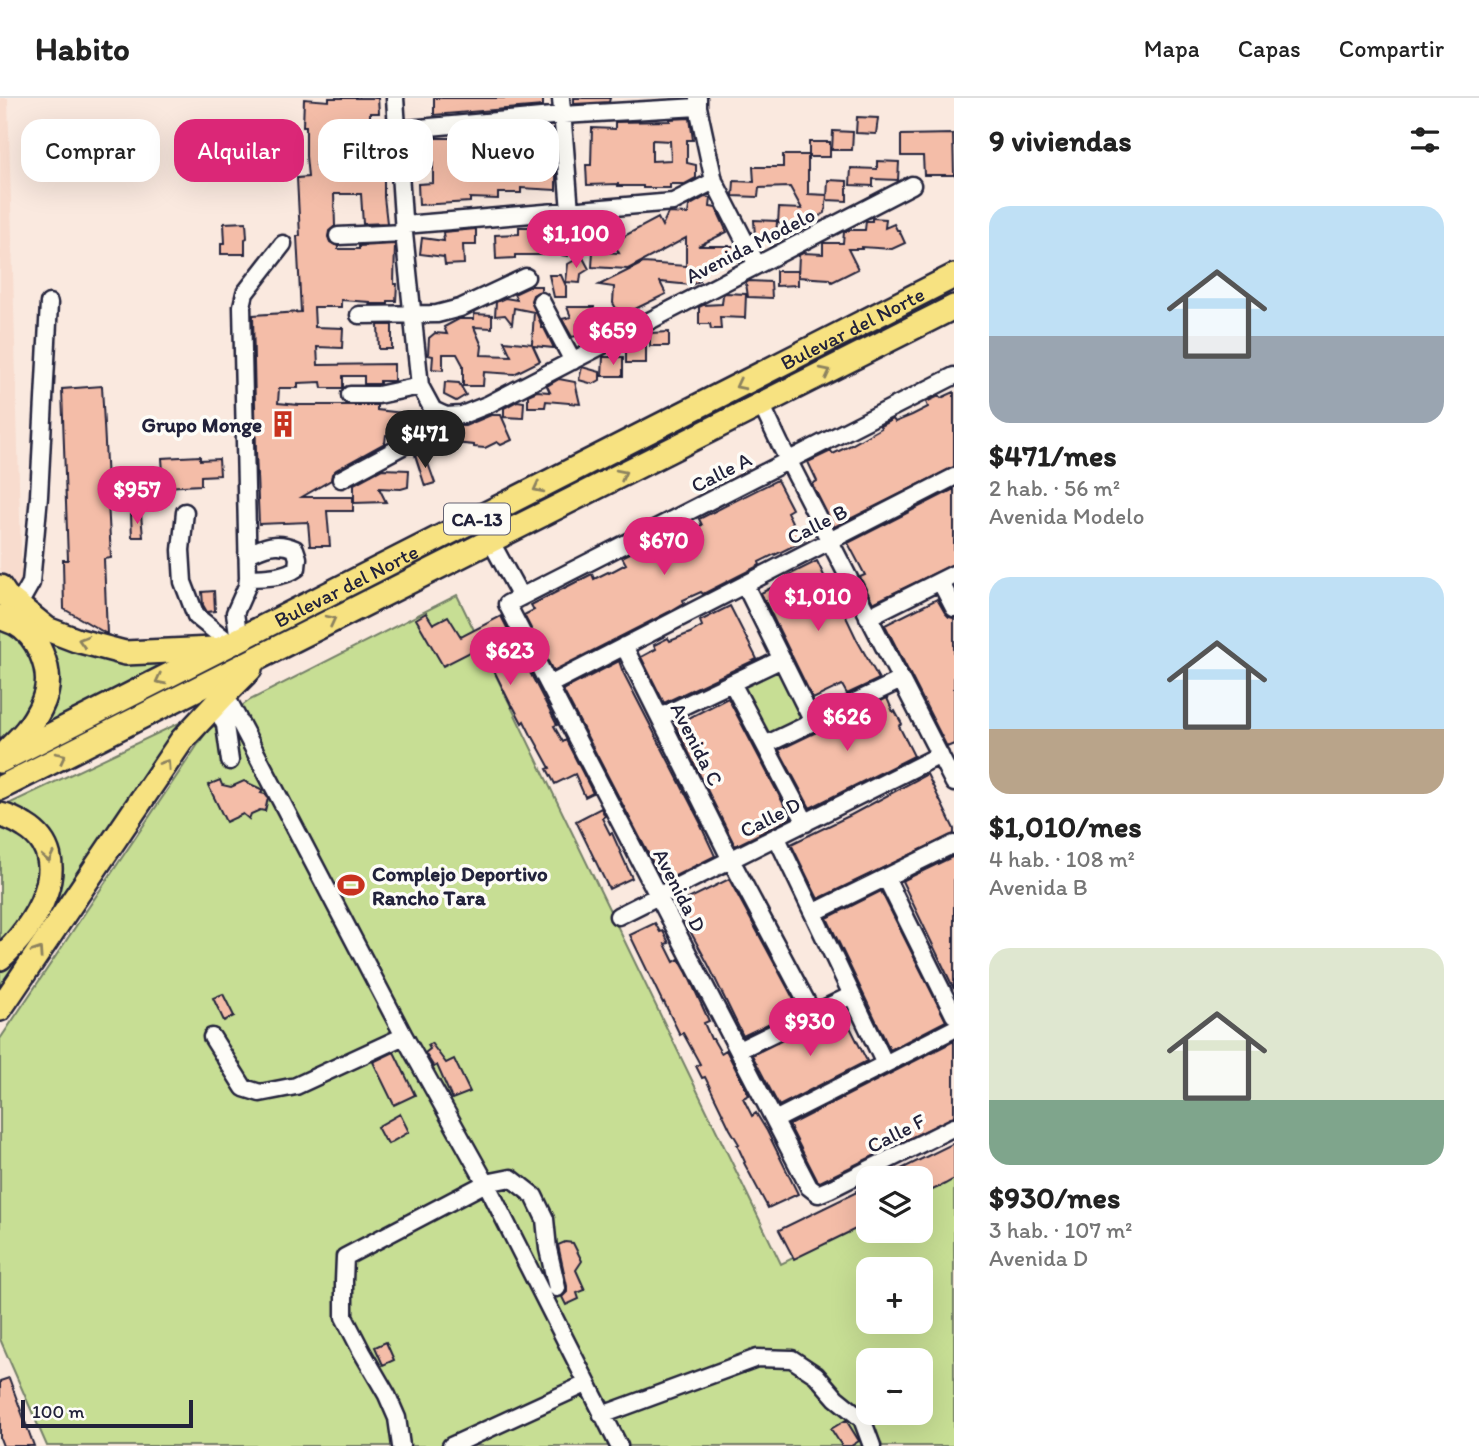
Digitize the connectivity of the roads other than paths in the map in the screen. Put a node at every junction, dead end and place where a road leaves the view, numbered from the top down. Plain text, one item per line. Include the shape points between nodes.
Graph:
1 (395, 98) edge
2 (561, 98) edge
3 (698, 103) edge
4 (563, 115) junction
5 (396, 119) edge
6 (433, 127) edge
7 (714, 181) junction
8 (400, 182) edge
9 (912, 185) dead end
10 (570, 211) junction
11 (404, 229) junction
12 (338, 236) dead end
13 (283, 244) dead end
14 (757, 265) junction
15 (954, 276) edge
16 (526, 277) dead end
17 (541, 301) dead end
18 (49, 303) dead end
19 (954, 307) edge
20 (413, 314) junction
21 (359, 315) dead end
22 (573, 361) junction
23 (954, 376) edge
24 (422, 391) junction
25 (350, 395) dead end
26 (761, 404) junction
27 (446, 416) junction
28 (788, 461) junction
29 (954, 477) edge
30 (341, 479) dead end
31 (185, 512) dead end
32 (490, 540) junction
33 (830, 541) junction
34 (247, 555) junction
35 (947, 577) edge
36 (248, 578) junction
37 (745, 585) junction
38 (0, 587) edge
39 (514, 601) junction
40 (954, 608) edge
41 (9, 612) edge
42 (869, 617) junction
43 (231, 644) junction
44 (624, 646) junction
45 (271, 650) junction
46 (782, 659) junction
47 (901, 680) junction
48 (732, 683) junction
49 (550, 685) junction
50 (220, 699) junction
51 (660, 717) junction
52 (814, 722) junction
53 (765, 745) junction
54 (940, 755) junction
55 (0, 759) edge
56 (230, 761) dead end
57 (954, 783) edge
58 (0, 788) edge
59 (0, 815) edge
60 (806, 823) junction
61 (777, 838) junction
62 (954, 844) edge
63 (731, 860) junction
64 (886, 878) junction
65 (659, 896) junction
66 (813, 913) junction
67 (618, 916) dead end
68 (0, 958) edge
69 (852, 995) junction
70 (0, 1009) edge
71 (813, 1014) junction
72 (954, 1015) edge
73 (954, 1029) edge
74 (404, 1036) junction
75 (212, 1037) dead end
76 (739, 1050) junction
77 (886, 1064) junction
78 (775, 1120) junction
79 (954, 1127) edge
80 (486, 1183) junction
81 (818, 1194) joint
82 (557, 1288) dead end
83 (586, 1384) junction
84 (602, 1415) junction
85 (401, 1446) edge
86 (451, 1446) edge
87 (619, 1446) edge
88 (872, 1446) edge

1 - 5 street
2 - 4 street
3 - 4 street
3 - 7 street
4 - 6 street
4 - 10 street
7 - 10 street via 673,202
7 - 14 street
8 - 11 street
9 - 14 street, Avenida Modelo
10 - 11 street
11 - 12 street
11 - 20 street
13 - 34 street via 245,293 242,306
14 - 22 street, Avenida Modelo
15 -> 43 highway, Bulevar del Norte / CA-13
16 - 20 street via 460,308
17 - 22 street
18 - 41 street via 31,583
26 -> 19 highway, Bulevar del Norte / CA-13
20 - 21 street
20 - 24 street
22 - 27 street, Avenida Modelo via 487,405
23 - 28 street, Calle A
24 - 25 street
24 - 27 street via 433,410
26 - 28 street
32 -> 26 highway, Bulevar del Norte / CA-13
27 - 30 street via 442,425
28 - 33 street
28 - 39 street, Calle A
29 - 33 street, Calle B
31 - 43 street via 183,582 197,616
32 - 39 street, Avenida D
45 -> 32 highway, Bulevar del Norte / CA-13
33 - 37 street, Calle B
33 - 42 street
34 - 36 street
34 - 36 street via 276,544 295,549 298,558 297,568 290,573
35 - 40 street
35 - 42 street
36 - 43 street via 235,613
37 - 44 street, Calle B
37 - 46 street
38 - 41 highway
39 - 49 street, Avenida D
43 -> 41 highway via 125,653 76,640
41 - 55 highway via 41,653 46,692 29,728
42 - 47 street
43 -> 55 highway, Bulevar del Norte / CA-13
44 - 49 street, Calle B
44 - 51 street, Avenida C
45 - 50 highway
58 -> 45 highway, Bulevar del Norte / CA-13
46 - 48 street
46 - 52 street
47 - 52 street
47 - 54 street
48 - 51 street
48 - 53 street
49 - 65 street, Avenida D
50 - 56 street
70 -> 50 highway via 182,740
50 - 74 street
51 - 63 street, Avenida C
52 - 53 street
53 - 60 street
54 - 57 street
54 - 60 street, Calle D
59 -> 68 highway via 35,831 46,845 51,865 37,913
60 - 61 street, Calle D
61 - 63 street, Calle D
61 - 66 street
62 - 64 street
63 - 65 street, Calle D
63 - 71 street, Avenida C
64 - 66 street
64 - 72 street
65 - 67 street, Calle D
65 - 76 street, Avenida D
66 - 69 street
69 - 71 street
69 - 77 street
71 - 76 street
73 - 77 street
74 - 75 street via 296,1086 260,1093 244,1088
74 - 80 street
76 - 78 street, Avenida D
77 - 78 street
78 - 81 street, Avenida D via 809,1187
79 - 81 street, Calle F
80 - 82 street via 511,1178 534,1196 545,1219
80 - 83 street
80 - 85 street via 345,1257 344,1317 387,1395 397,1418
83 - 84 street
83 - 86 street
84 - 87 street
84 - 88 street via 757,1358 792,1359 862,1419

